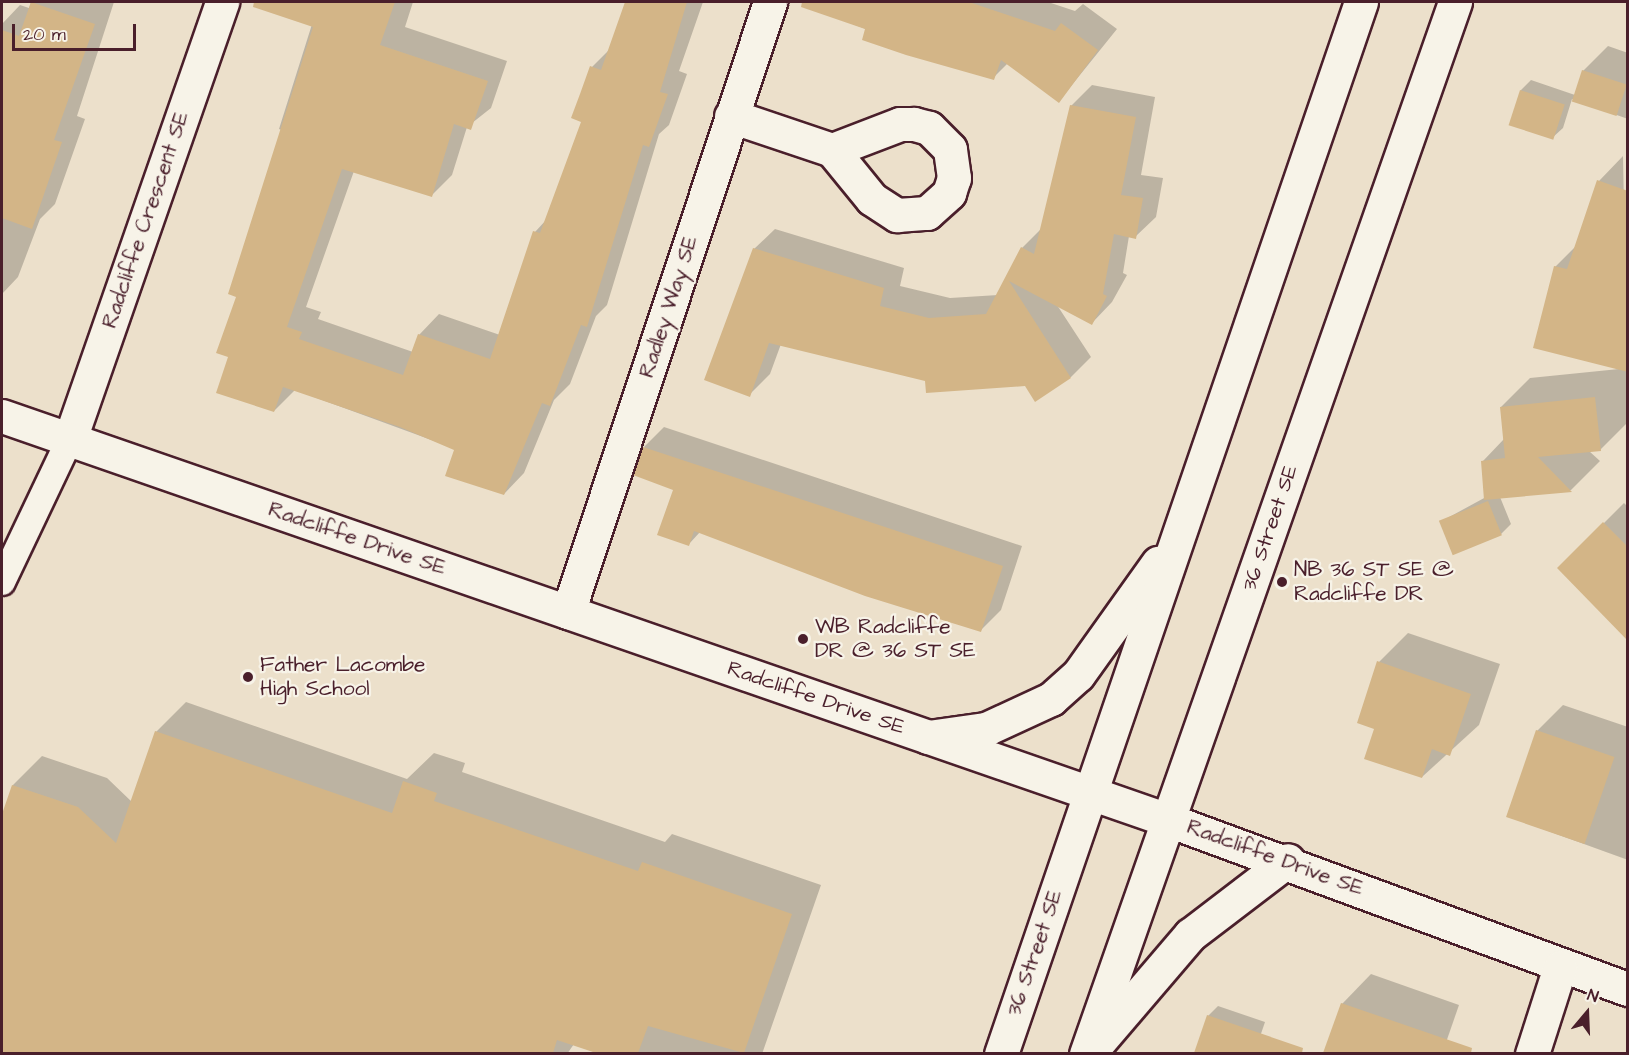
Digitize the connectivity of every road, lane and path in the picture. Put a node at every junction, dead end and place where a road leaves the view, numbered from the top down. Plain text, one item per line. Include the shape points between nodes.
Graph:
1 (222, 2) edge
2 (770, 2) edge
3 (1361, 2) edge
4 (1455, 2) edge
5 (731, 116) junction
6 (832, 150) dead end
7 (2, 416) edge
8 (70, 439) junction
9 (12, 535) edge
10 (1179, 535) junction
11 (2, 582) edge
12 (568, 612) junction
13 (928, 737) junction
14 (1090, 793) junction
15 (1167, 820) junction
16 (1288, 860) junction
17 (1560, 966) junction
18 (1628, 989) edge
19 (1000, 1053) edge
20 (1087, 1053) edge
21 (1532, 1053) edge

1 - 8 street, Radcliffe Crescent SE
2 - 5 street, Radley Way SE
3 - 10 street, 36 Street SE
4 - 15 street, 36 Street SE
5 - 6 street
5 - 12 street, Radley Way SE
7 - 8 street, Radcliffe Drive SE
8 - 9 lane
8 - 12 street, Radcliffe Drive SE
9 - 11 lane
10 - 13 street via 1077,675 1051,699 986,729
10 - 14 street, 36 Street SE
12 - 13 street, Radcliffe Drive SE
13 - 14 street, Radcliffe Drive SE
14 - 15 street, Radcliffe Drive SE
14 - 19 street, 36 Street SE
15 - 16 street, Radcliffe Drive SE
15 - 20 street, 36 Street SE
16 - 17 street, Radcliffe Drive SE
16 - 20 street via 1190,935
17 - 18 street, Radcliffe Drive SE
17 - 21 street

